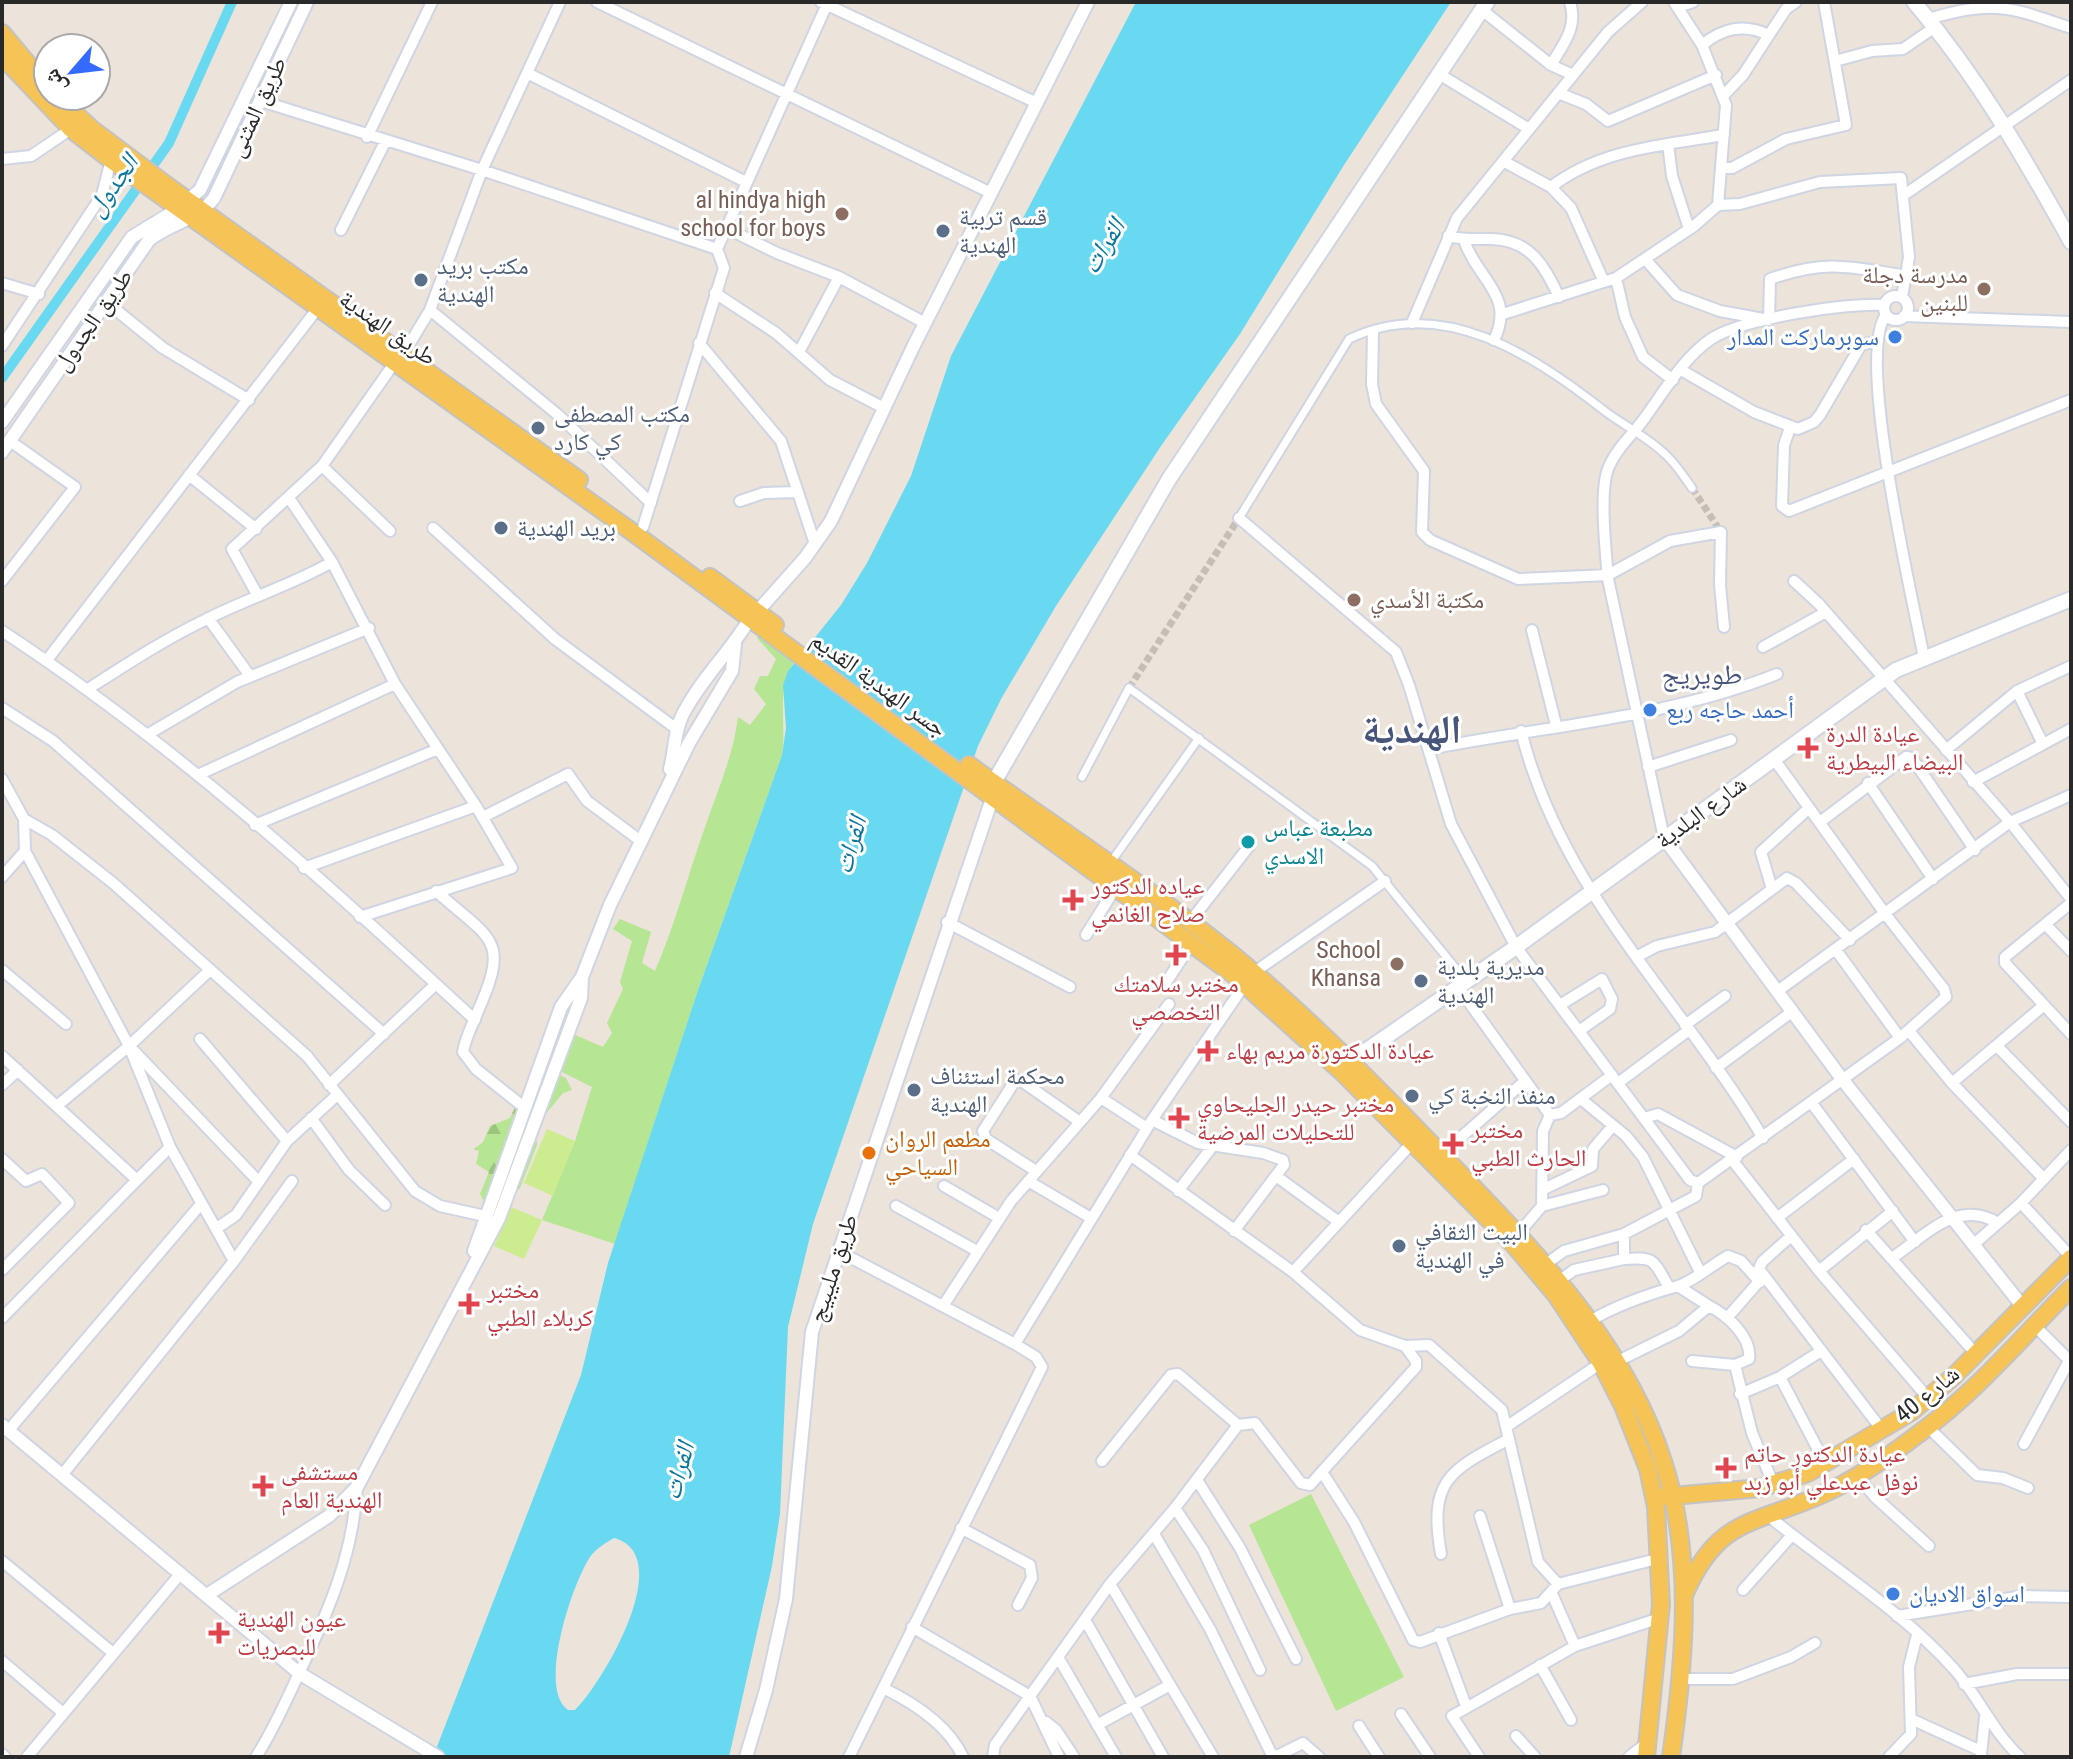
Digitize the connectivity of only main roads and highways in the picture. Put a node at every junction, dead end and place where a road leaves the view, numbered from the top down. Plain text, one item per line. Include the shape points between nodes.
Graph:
1 (1914, 2) edge
2 (1484, 6) edge
3 (2, 33) edge
4 (2, 56) edge
5 (32, 69) edge
6 (72, 112) edge
7 (122, 163) junction
8 (199, 215) junction
9 (2069, 233) edge
10 (400, 358) junction
11 (2071, 599) edge
12 (757, 619) junction
13 (994, 789) junction
14 (1249, 978) junction
15 (1351, 1061) junction
16 (2071, 1258) edge
17 (2071, 1288) edge
18 (1608, 1362) junction
19 (1651, 1452) junction
20 (1808, 1473) junction
21 (1672, 1495) junction
22 (1822, 1495) junction
23 (1654, 1499) junction
24 (1685, 1595) junction
25 (1647, 1749) edge
26 (1671, 1757) edge

1 - 9 main road via 1971,73
2 - 13 main road via 1169,479
3 - 5 main road
4 - 7 main road, طريق الهندية via 71,129
6 - 7 main road, طريق الهندية
7 - 8 main road, طريق الهندية
8 - 10 main road, طريق الهندية
8 - 10 main road, طريق الهندية via 318,308
10 - 12 main road, طريق الهندية
10 - 12 main road, طريق الهندية via 643,527
11 - 15 main road, شارع البلدية via 1884,679
12 - 13 main road, جسر الهندية القديم
13 - 14 main road via 1116,887
13 - 14 main road via 1109,863 1189,923
14 - 15 main road
14 - 18 main road via 1513,1244
15 - 18 main road via 1560,1280 1590,1321
16 - 20 main road, شارع 40 via 1928,1398
17 - 22 main road, شارع 40 via 1972,1391 1928,1427
18 - 19 main road
19 - 21 main road
19 - 23 main road
20 - 21 main road, شارع 40 via 1760,1488
20 - 22 main road
21 - 23 main road, شارع 40
21 - 24 main road
22 - 24 main road, شارع 40 via 1737,1527 1710,1547
23 - 25 main road via 1661,1558 1660,1618
24 - 26 main road via 1682,1679

